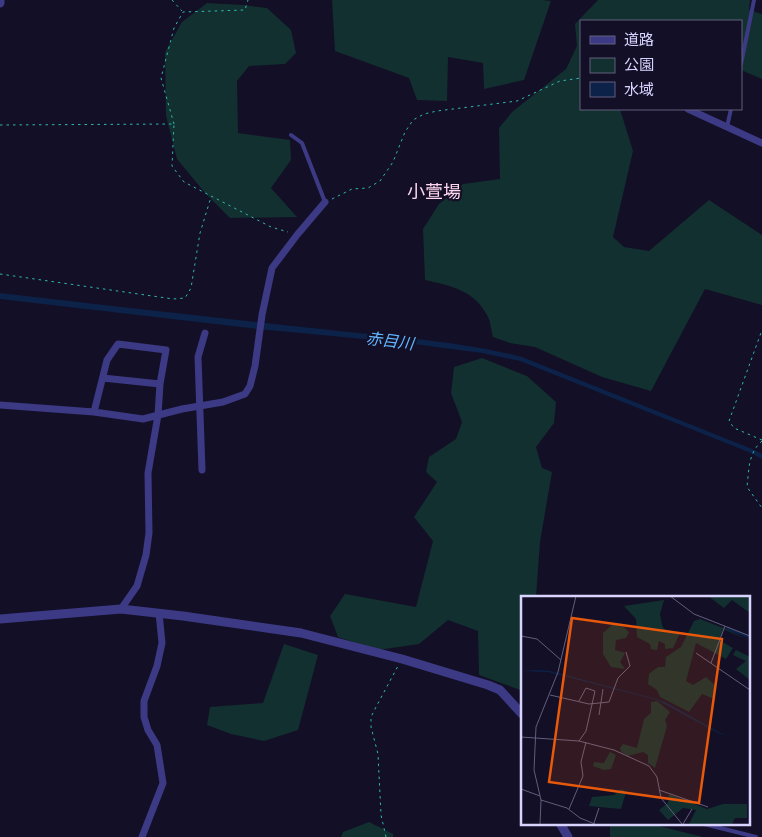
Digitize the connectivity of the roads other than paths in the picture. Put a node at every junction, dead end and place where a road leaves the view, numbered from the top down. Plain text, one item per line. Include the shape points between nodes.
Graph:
1 (754, 0) edge
2 (742, 59) edge
3 (690, 110) edge
4 (731, 110) edge
5 (728, 127) junction
6 (291, 135) dead end
7 (762, 143) edge
8 (325, 202) joint
9 (206, 333) dead end
10 (102, 378) junction
11 (160, 384) junction
12 (0, 406) edge
13 (201, 406) junction
14 (94, 412) junction
15 (158, 415) junction
16 (202, 470) dead end
17 (122, 609) junction
18 (158, 614) junction
19 (0, 619) edge
20 (521, 713) edge
21 (561, 824) edge
22 (704, 824) edge
23 (142, 837) edge
24 (568, 837) edge
25 (756, 837) edge

1 - 2 lane
3 - 5 street
4 - 5 lane
5 - 7 street
6 - 8 lane via 302,142
8 - 13 street via 272,268 250,386 245,394
9 - 13 street via 198,357
10 - 11 street
10 - 11 street via 107,360 118,344 166,350
10 - 14 street
11 - 15 street
12 - 14 street
13 - 15 street
13 - 16 street
14 - 15 street via 143,419
15 - 17 street via 148,473 146,555 137,586
17 - 18 street
17 - 19 street
18 - 20 street via 301,632 402,659 500,690
18 - 23 street via 162,643 144,701 144,717 158,745 163,783
21 - 24 street
22 - 25 lane

